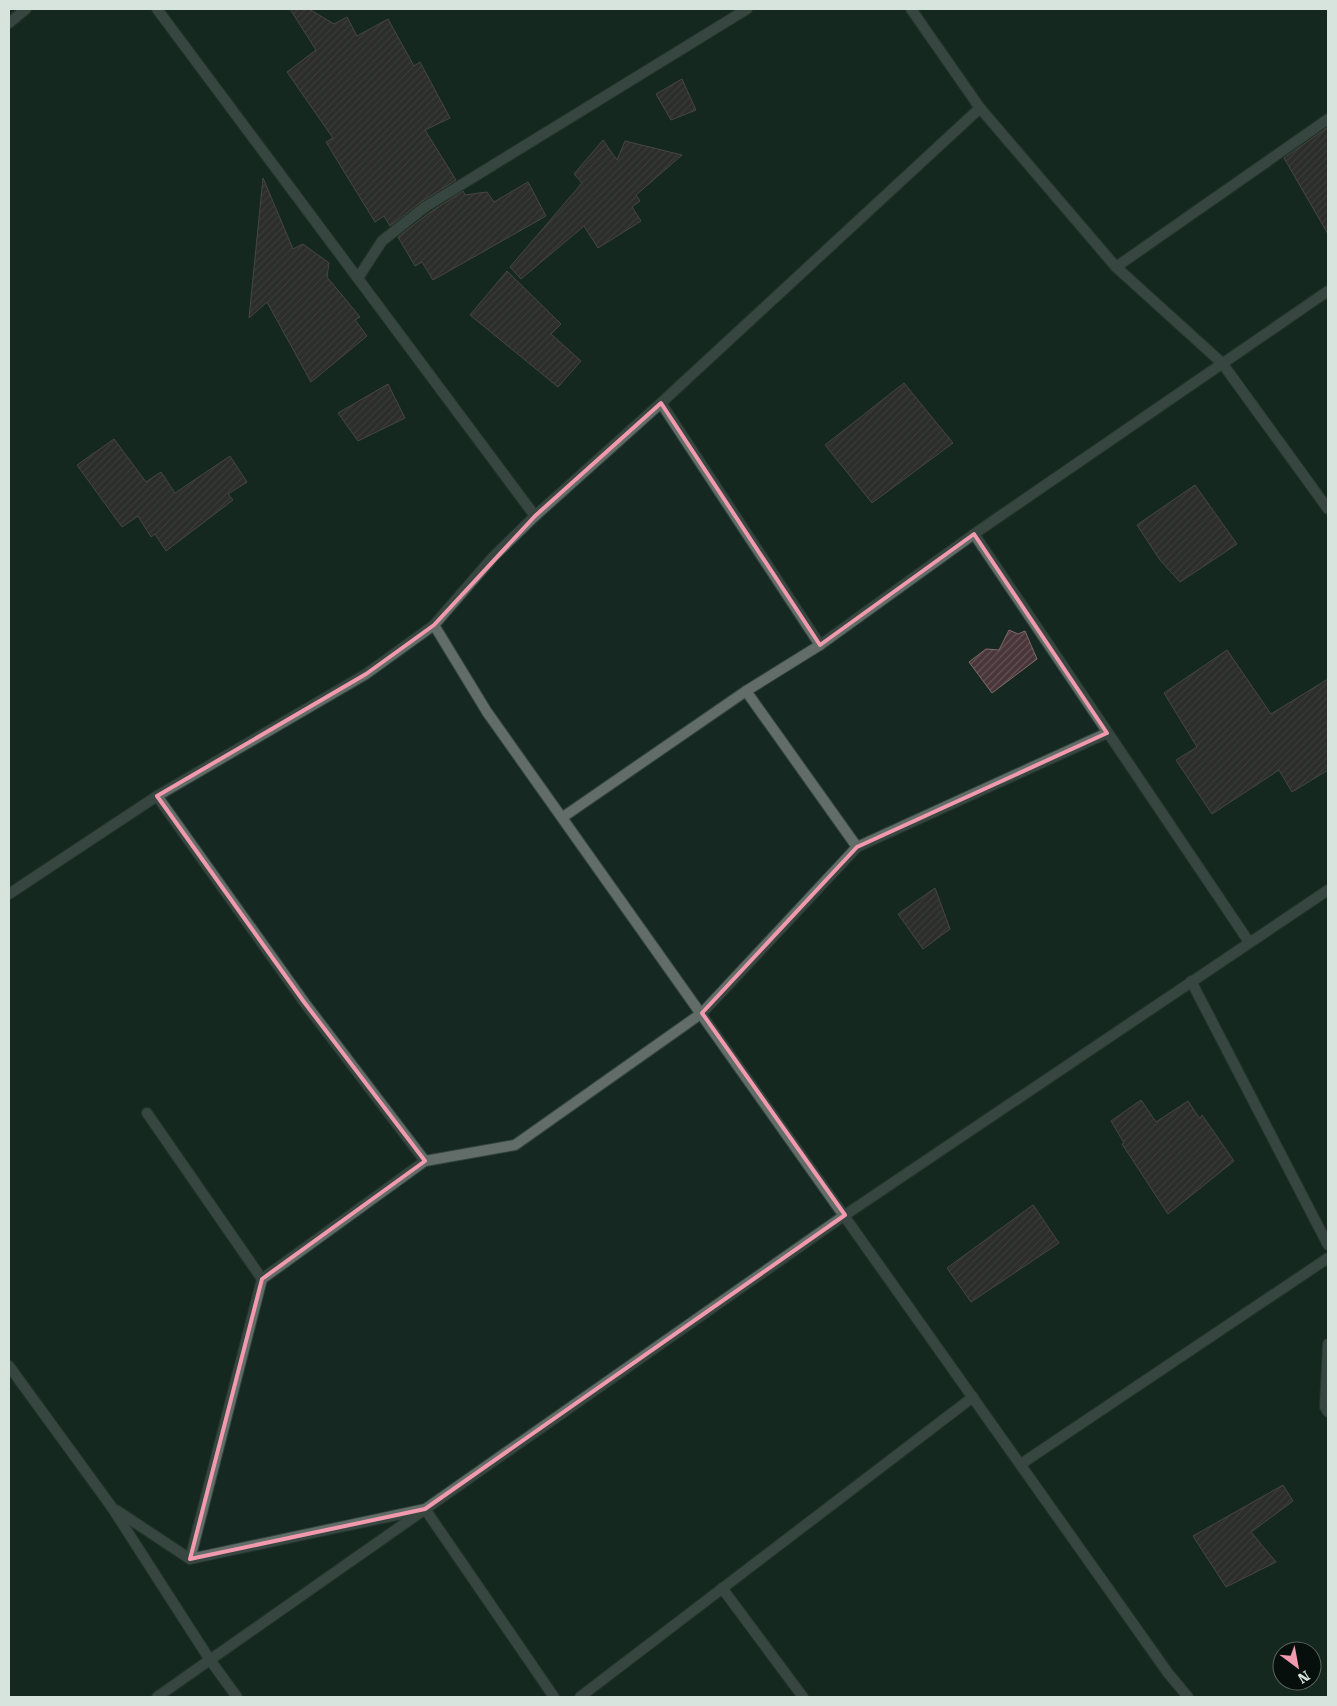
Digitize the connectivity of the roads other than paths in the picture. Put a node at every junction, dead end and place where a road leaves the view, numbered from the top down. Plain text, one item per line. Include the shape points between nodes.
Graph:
1 (26, 9) edge
2 (157, 9) edge
3 (747, 9) edge
4 (911, 9) edge
5 (9, 22) edge
6 (980, 108) junction
7 (1328, 119) edge
8 (1116, 267) junction
9 (358, 278) junction
10 (1328, 291) edge
11 (1222, 363) junction
12 (660, 403) junction
13 (1328, 509) edge
14 (535, 516) junction
15 (974, 534) junction
16 (434, 625) junction
17 (820, 645) junction
18 (746, 691) junction
19 (1107, 733) junction
20 (157, 796) junction
21 (563, 817) junction
22 (857, 847) junction
23 (1328, 890) edge
24 (10, 891) edge
25 (1250, 942) junction
26 (1191, 980) junction
27 (702, 1014) junction
28 (147, 1113) dead end
29 (425, 1161) junction
30 (845, 1215) junction
31 (1328, 1245) edge
32 (1328, 1258) edge
33 (262, 1279) junction
34 (1328, 1344) edge
35 (9, 1366) edge
36 (973, 1397) junction
37 (1327, 1408) edge
38 (1021, 1464) junction
39 (111, 1506) junction
40 (425, 1509) junction
41 (190, 1559) junction
42 (722, 1588) junction
43 (210, 1660) junction
44 (157, 1697) edge
45 (237, 1697) edge
46 (554, 1697) edge
47 (580, 1697) edge
48 (803, 1697) edge
49 (1188, 1697) edge

1 - 5 street
2 - 9 street
3 - 9 street via 426,207 382,241
4 - 6 street
6 - 8 street
6 - 12 street
7 - 8 street
8 - 11 street
9 - 14 street
10 - 11 street
11 - 13 street
11 - 15 street
12 - 14 street
12 - 17 street
14 - 16 street
15 - 17 street
15 - 19 street
16 - 20 street via 366,674
16 - 21 street via 487,712
17 - 18 street
18 - 21 street
18 - 22 street
19 - 22 street
19 - 25 street
20 - 24 street
20 - 29 street via 304,1002
21 - 27 street
22 - 27 street
23 - 25 street
25 - 26 street
26 - 30 street
26 - 31 street
27 - 29 street via 515,1145
27 - 30 street
28 - 33 street
29 - 33 street
30 - 36 street
30 - 40 street
32 - 38 street
33 - 41 street
34 - 37 street
35 - 39 street
36 - 38 street
36 - 42 street
38 - 49 street
39 - 41 street
39 - 43 street
40 - 41 street
40 - 43 street
40 - 46 street
42 - 47 street
42 - 48 street
43 - 44 street
43 - 45 street

